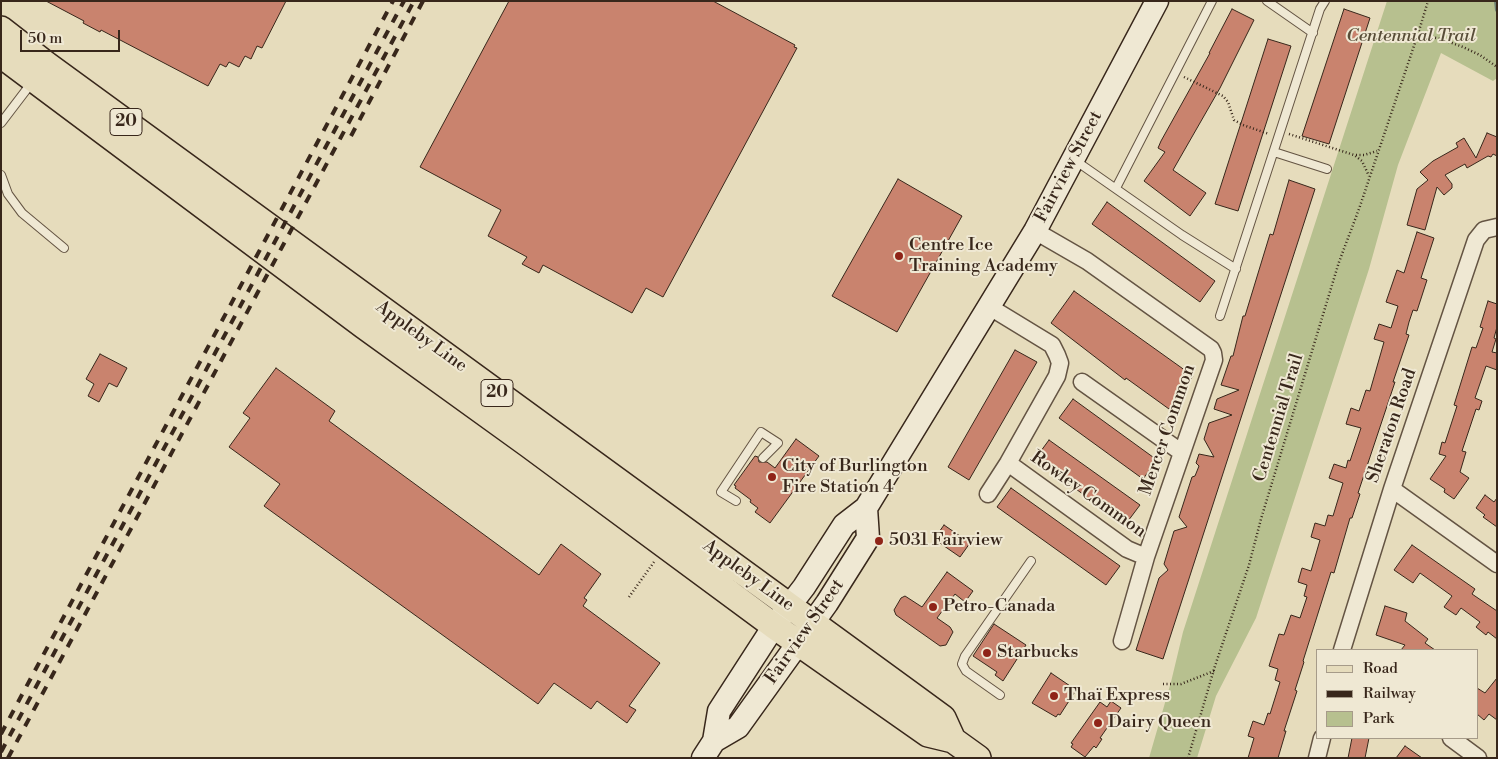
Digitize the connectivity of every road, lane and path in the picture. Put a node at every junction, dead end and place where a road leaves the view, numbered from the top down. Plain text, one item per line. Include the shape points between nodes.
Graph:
1 (1157, 1) edge
2 (1212, 1) edge
3 (1267, 1) edge
4 (1325, 1) edge
5 (1428, 1) edge
6 (1, 29) edge
7 (1313, 33) junction
8 (1418, 34) junction
9 (1, 56) edge
10 (1497, 67) edge
11 (40, 72) junction
12 (1175, 74) junction
13 (1, 123) edge
14 (1280, 134) junction
15 (1378, 151) junction
16 (1274, 152) junction
17 (1354, 155) junction
18 (1073, 158) junction
19 (1327, 169) dead end
20 (1, 175) edge
21 (1370, 177) junction
22 (1116, 188) junction
23 (1497, 227) edge
24 (1034, 231) junction
25 (64, 248) dead end
26 (1236, 269) junction
27 (988, 306) junction
28 (1220, 316) dead end
29 (1082, 382) dead end
30 (1181, 452) junction
31 (764, 458) dead end
32 (1008, 463) junction
33 (1392, 489) junction
34 (988, 494) dead end
35 (736, 501) dead end
36 (866, 508) junction
37 (1146, 558) junction
38 (655, 560) dead end
39 (1031, 561) dead end
40 (1497, 564) edge
41 (629, 597) dead end
42 (789, 606) junction
43 (813, 623) junction
44 (774, 626) junction
45 (1122, 641) dead end
46 (798, 643) junction
47 (1342, 649) edge
48 (1214, 671) junction
49 (1163, 684) dead end
50 (1000, 695) dead end
51 (1322, 739) edge
52 (1452, 739) edge
53 (953, 740) junction
54 (709, 749) edge
55 (978, 758) edge
56 (1188, 758) edge
57 (1317, 758) edge
58 (1478, 758) edge

1 - 18 street, Fairview Street
2 - 12 lane
3 - 7 lane
4 - 7 lane
5 - 8 path, Centennial Trail
6 - 11 main road, Appleby Line / 20
7 - 14 lane
8 - 10 path via 1463,47
8 - 15 path, Centennial Trail
9 - 11 main road, Appleby Line / 20
11 - 13 lane
11 - 42 main road, Appleby Line / 20
11 - 44 main road, Appleby Line / 20 via 364,326
12 - 14 path via 1223,96 1239,124
12 - 22 lane
14 - 16 lane
14 - 17 path
15 - 17 path
15 - 21 path, Centennial Trail
16 - 19 lane
16 - 26 lane
17 - 21 path
18 - 22 lane
18 - 24 street, Fairview Street
20 - 25 lane via 8,194 22,213
21 - 48 path, Centennial Trail via 1340,262 1249,566
22 - 26 lane
23 - 33 street, Sheraton Road via 1484,230 1476,240
24 - 27 street, Fairview Street
24 - 30 street, Mercer Common via 1087,261 1211,348 1214,360
26 - 28 lane
27 - 32 street via 1052,345 1060,363 1057,376
27 - 36 street, Fairview Street
29 - 30 street
30 - 37 street, Mercer Common
31 - 35 lane via 778,443 761,432 722,492
32 - 34 street
32 - 37 street, Rowley Common via 1127,549
33 - 40 street
33 - 47 street, Sheraton Road
36 - 42 street, Fairview Street via 844,525
36 - 43 street, Fairview Street via 868,538
37 - 45 street, Mercer Common
38 - 41 path
39 - 50 lane via 962,664 966,671
42 - 43 main road, Appleby Line / 20
42 - 44 street, Fairview Street
43 - 46 street, Fairview Street
43 - 53 main road, Appleby Line via 943,718
44 - 46 main road, Appleby Line / 20
44 - 54 street, Fairview Street via 719,710
46 - 53 main road, Appleby Line via 928,734
46 - 54 street, Fairview Street via 738,726
48 - 49 path via 1181,684
48 - 56 path, Centennial Trail
51 - 57 street
52 - 58 street
53 - 55 main road, Appleby Line

